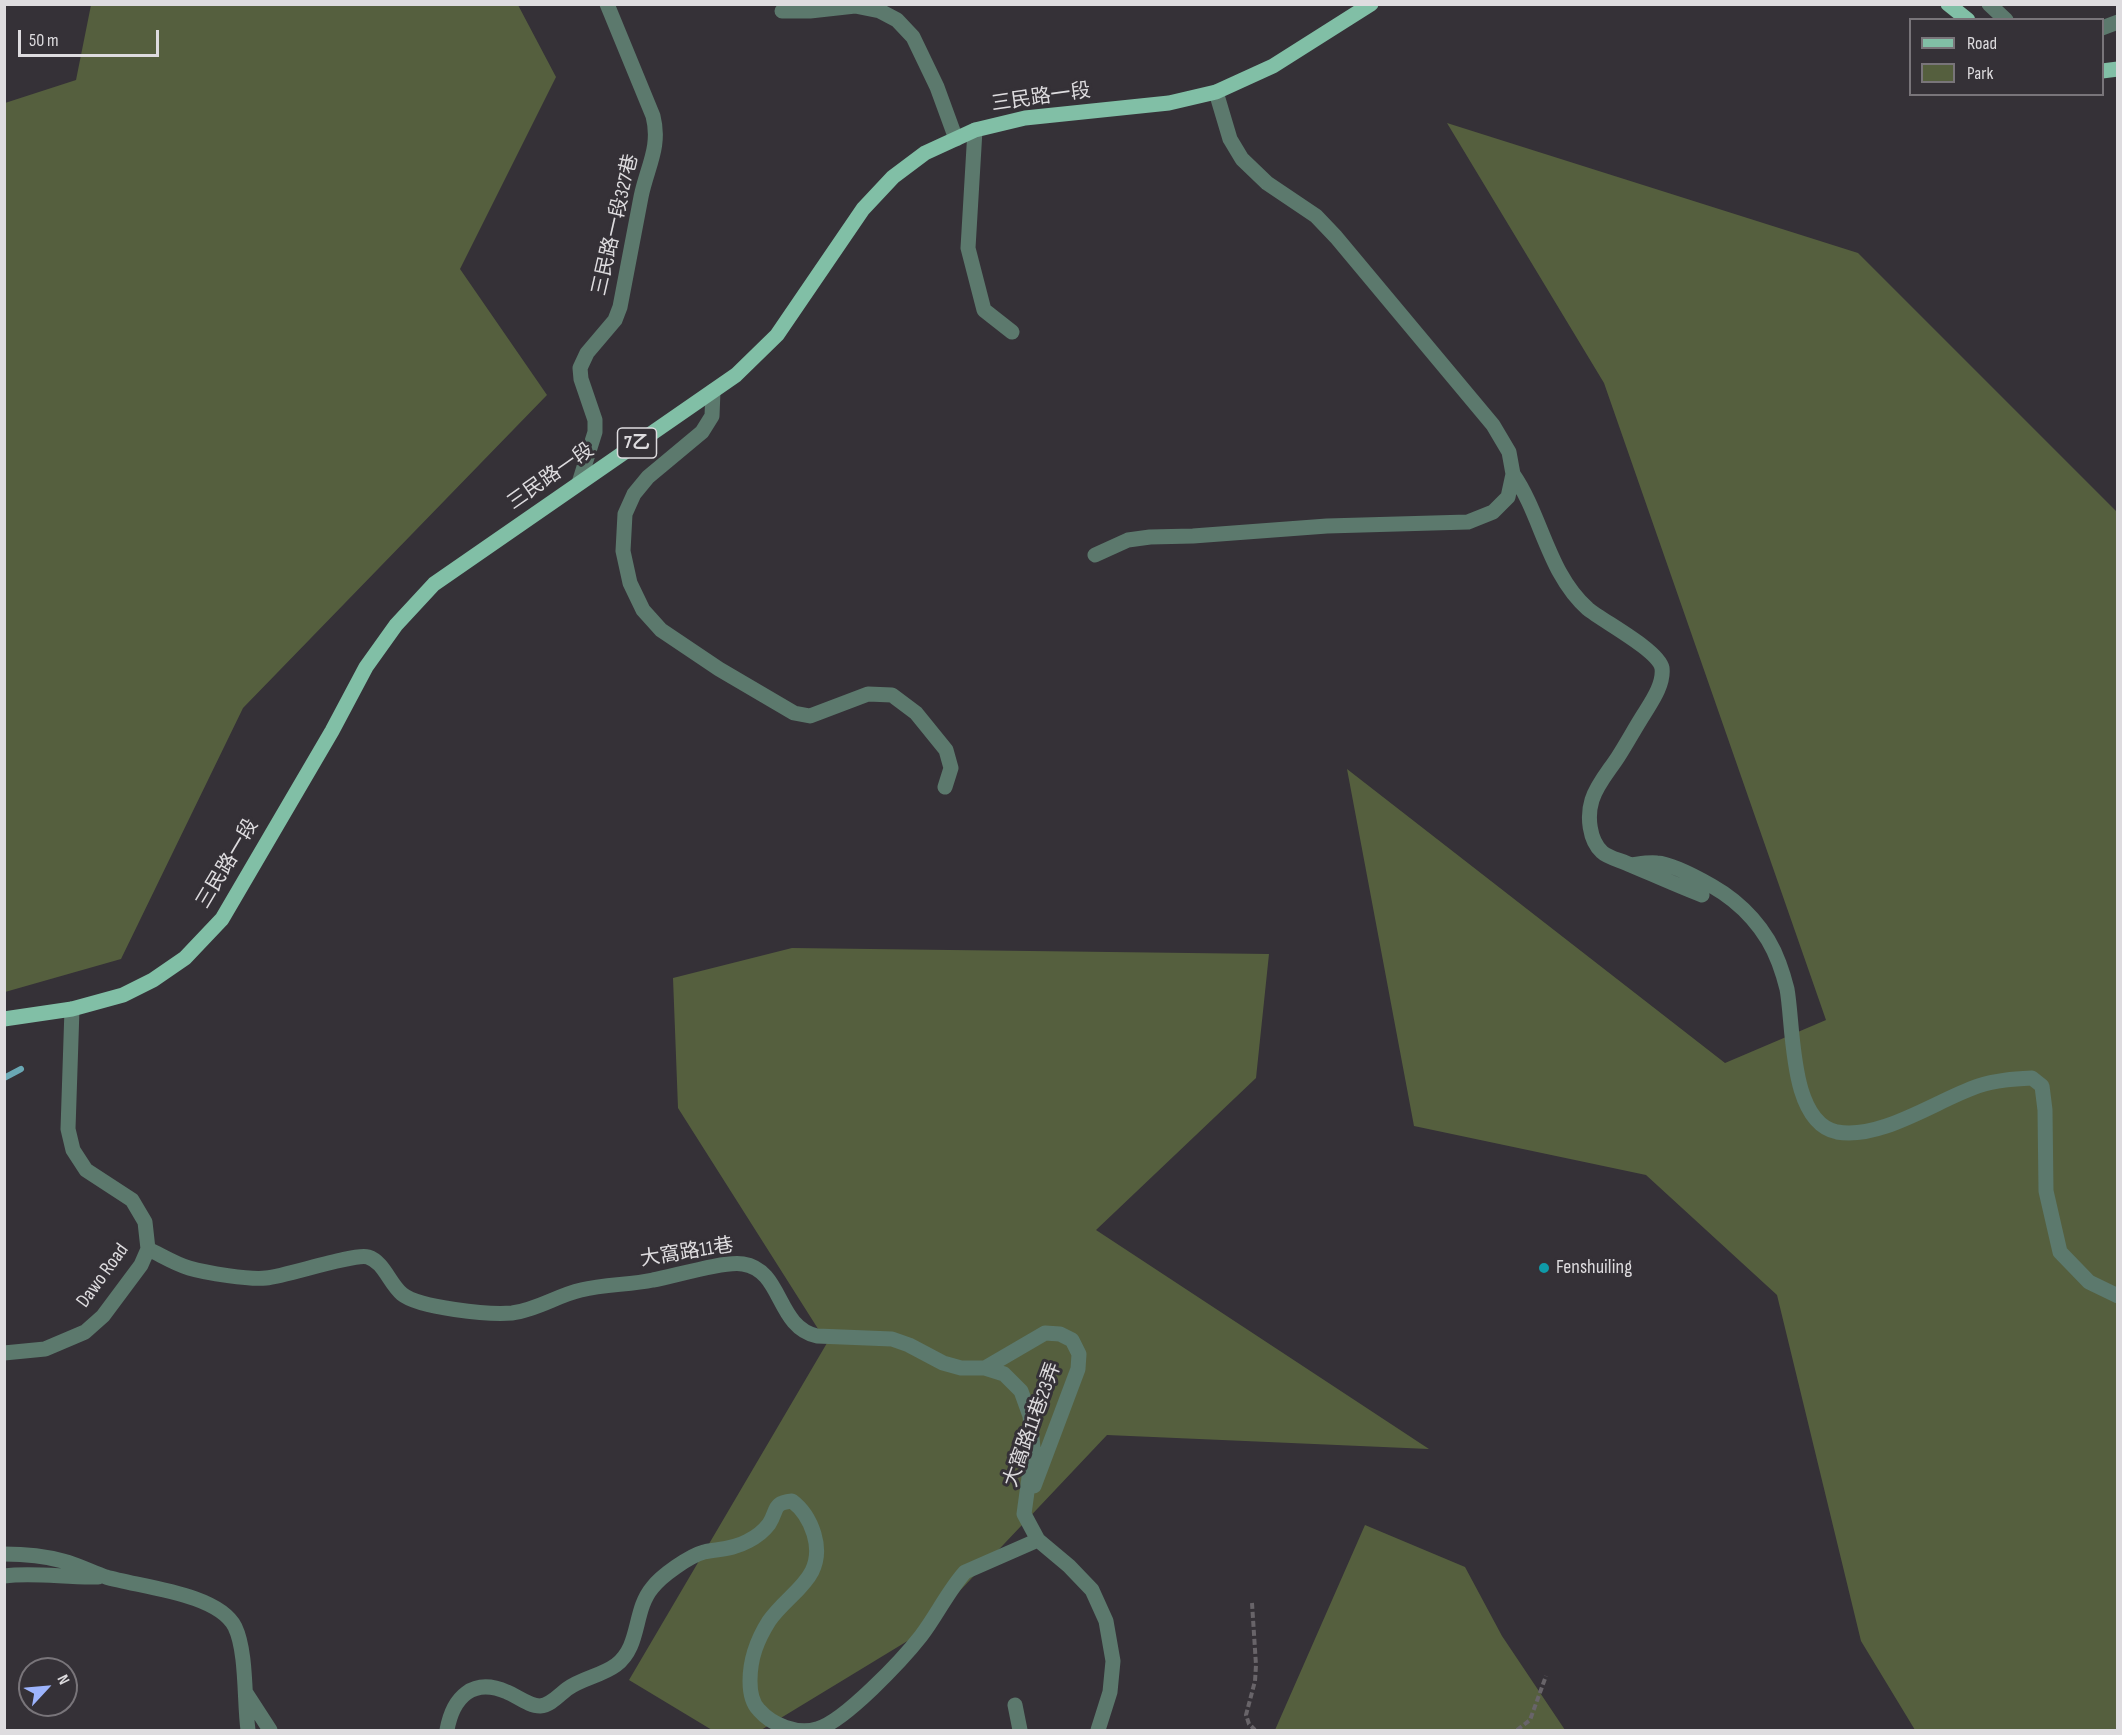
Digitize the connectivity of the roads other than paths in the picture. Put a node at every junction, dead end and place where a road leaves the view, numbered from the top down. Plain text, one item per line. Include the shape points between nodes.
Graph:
1 (607, 4) edge
2 (1371, 4) edge
3 (1948, 4) edge
4 (1989, 4) edge
5 (782, 11) dead end
6 (1966, 18) edge
7 (2004, 18) edge
8 (2118, 22) edge
9 (2104, 28) edge
10 (1216, 92) junction
11 (975, 130) junction
12 (956, 139) junction
13 (1012, 332) dead end
14 (713, 391) junction
15 (1513, 474) junction
16 (579, 483) junction
17 (1095, 555) dead end
18 (945, 787) dead end
19 (1630, 865) junction
20 (1702, 895) dead end
21 (72, 1010) junction
22 (4, 1019) edge
23 (148, 1249) junction
24 (2118, 1296) edge
25 (4, 1353) edge
26 (985, 1368) junction
27 (1024, 1514) junction
28 (1038, 1540) junction
29 (4, 1554) edge
30 (4, 1576) edge
31 (107, 1577) junction
32 (244, 1690) junction
33 (1015, 1705) dead end
34 (248, 1731) edge
35 (270, 1731) edge
36 (447, 1731) edge
37 (1020, 1731) edge
38 (1098, 1731) edge

1 - 16 street, 三民路一段327巷 via 653,116 657,137 643,186 620,307 580,368 595,432
2 - 10 main road, 三民路一段 / 7乙 via 1273,66
3 - 6 main road
4 - 7 street
5 - 12 street via 855,6 897,20 913,37
8 - 9 street
10 - 11 main road, 三民路一段 / 7乙 via 1169,103 1024,118
10 - 15 street via 1230,139 1242,159 1267,183 1316,216 1336,237 1493,425 1509,452
11 - 12 main road, 三民路一段 / 7乙
11 - 13 street via 968,248 984,310
12 - 14 main road, 三民路一段 / 7乙 via 925,153 893,177 863,209 777,335 736,375
14 - 16 main road, 三民路一段 / 7乙
14 - 18 street via 712,416 702,432 648,477 625,514 623,551 630,583 643,610 661,630 794,713 810,716 868,694 892,695 916,713 946,750 951,768
15 - 17 street via 1508,497 1493,512 1468,522 1150,537 1128,540
15 - 19 street via 1524,489 1569,588 1588,609 1641,645 1662,666 1654,698 1604,776 1592,800 1589,817 1593,839 1602,853
16 - 21 main road, 三民路一段 / 7乙 via 434,584 396,625 366,667 222,919 185,958 123,995
19 - 20 street
19 - 24 street via 1658,863 1696,877 1725,893 1754,919 1779,963 1787,988 1797,1078 1821,1125 1854,1134 1879,1129 1979,1086 2032,1078 2042,1086 2046,1191 2060,1252 2089,1282
21 - 22 main road, 三民路一段 / 7乙
21 - 23 street, Dawo Road via 68,1129 73,1150 86,1170 132,1200 145,1222
23 - 25 street, Dawo Road via 141,1265 103,1316 85,1332 45,1349
23 - 26 street, 大窩路11巷 via 190,1268 264,1279 367,1257 378,1263 402,1294 418,1302 448,1309 512,1313 580,1290 742,1264 758,1269 771,1283 795,1326 806,1334 892,1339 943,1363
26 - 27 street, 大窩路11巷 via 1004,1374 1021,1391 1030,1416 1033,1448
26 - 27 street, 大窩路11巷23弄 via 1045,1333 1072,1340 1079,1354 1078,1369
27 - 28 street
28 - 36 street via 965,1572 905,1655 831,1723 815,1730 790,1729 759,1711 750,1688 750,1664 756,1644 770,1621 810,1577 819,1549 811,1523 800,1507 792,1501 782,1502 760,1533 745,1543 702,1552 664,1576 651,1589 640,1611 633,1641 616,1665 540,1706 486,1686 469,1691 457,1701
28 - 38 street via 1092,1590 1107,1621 1113,1660 1110,1692
29 - 31 street via 63,1561
30 - 31 street
31 - 32 street via 180,1593 217,1609 234,1624 240,1642
32 - 34 street
32 - 35 street
33 - 37 street

